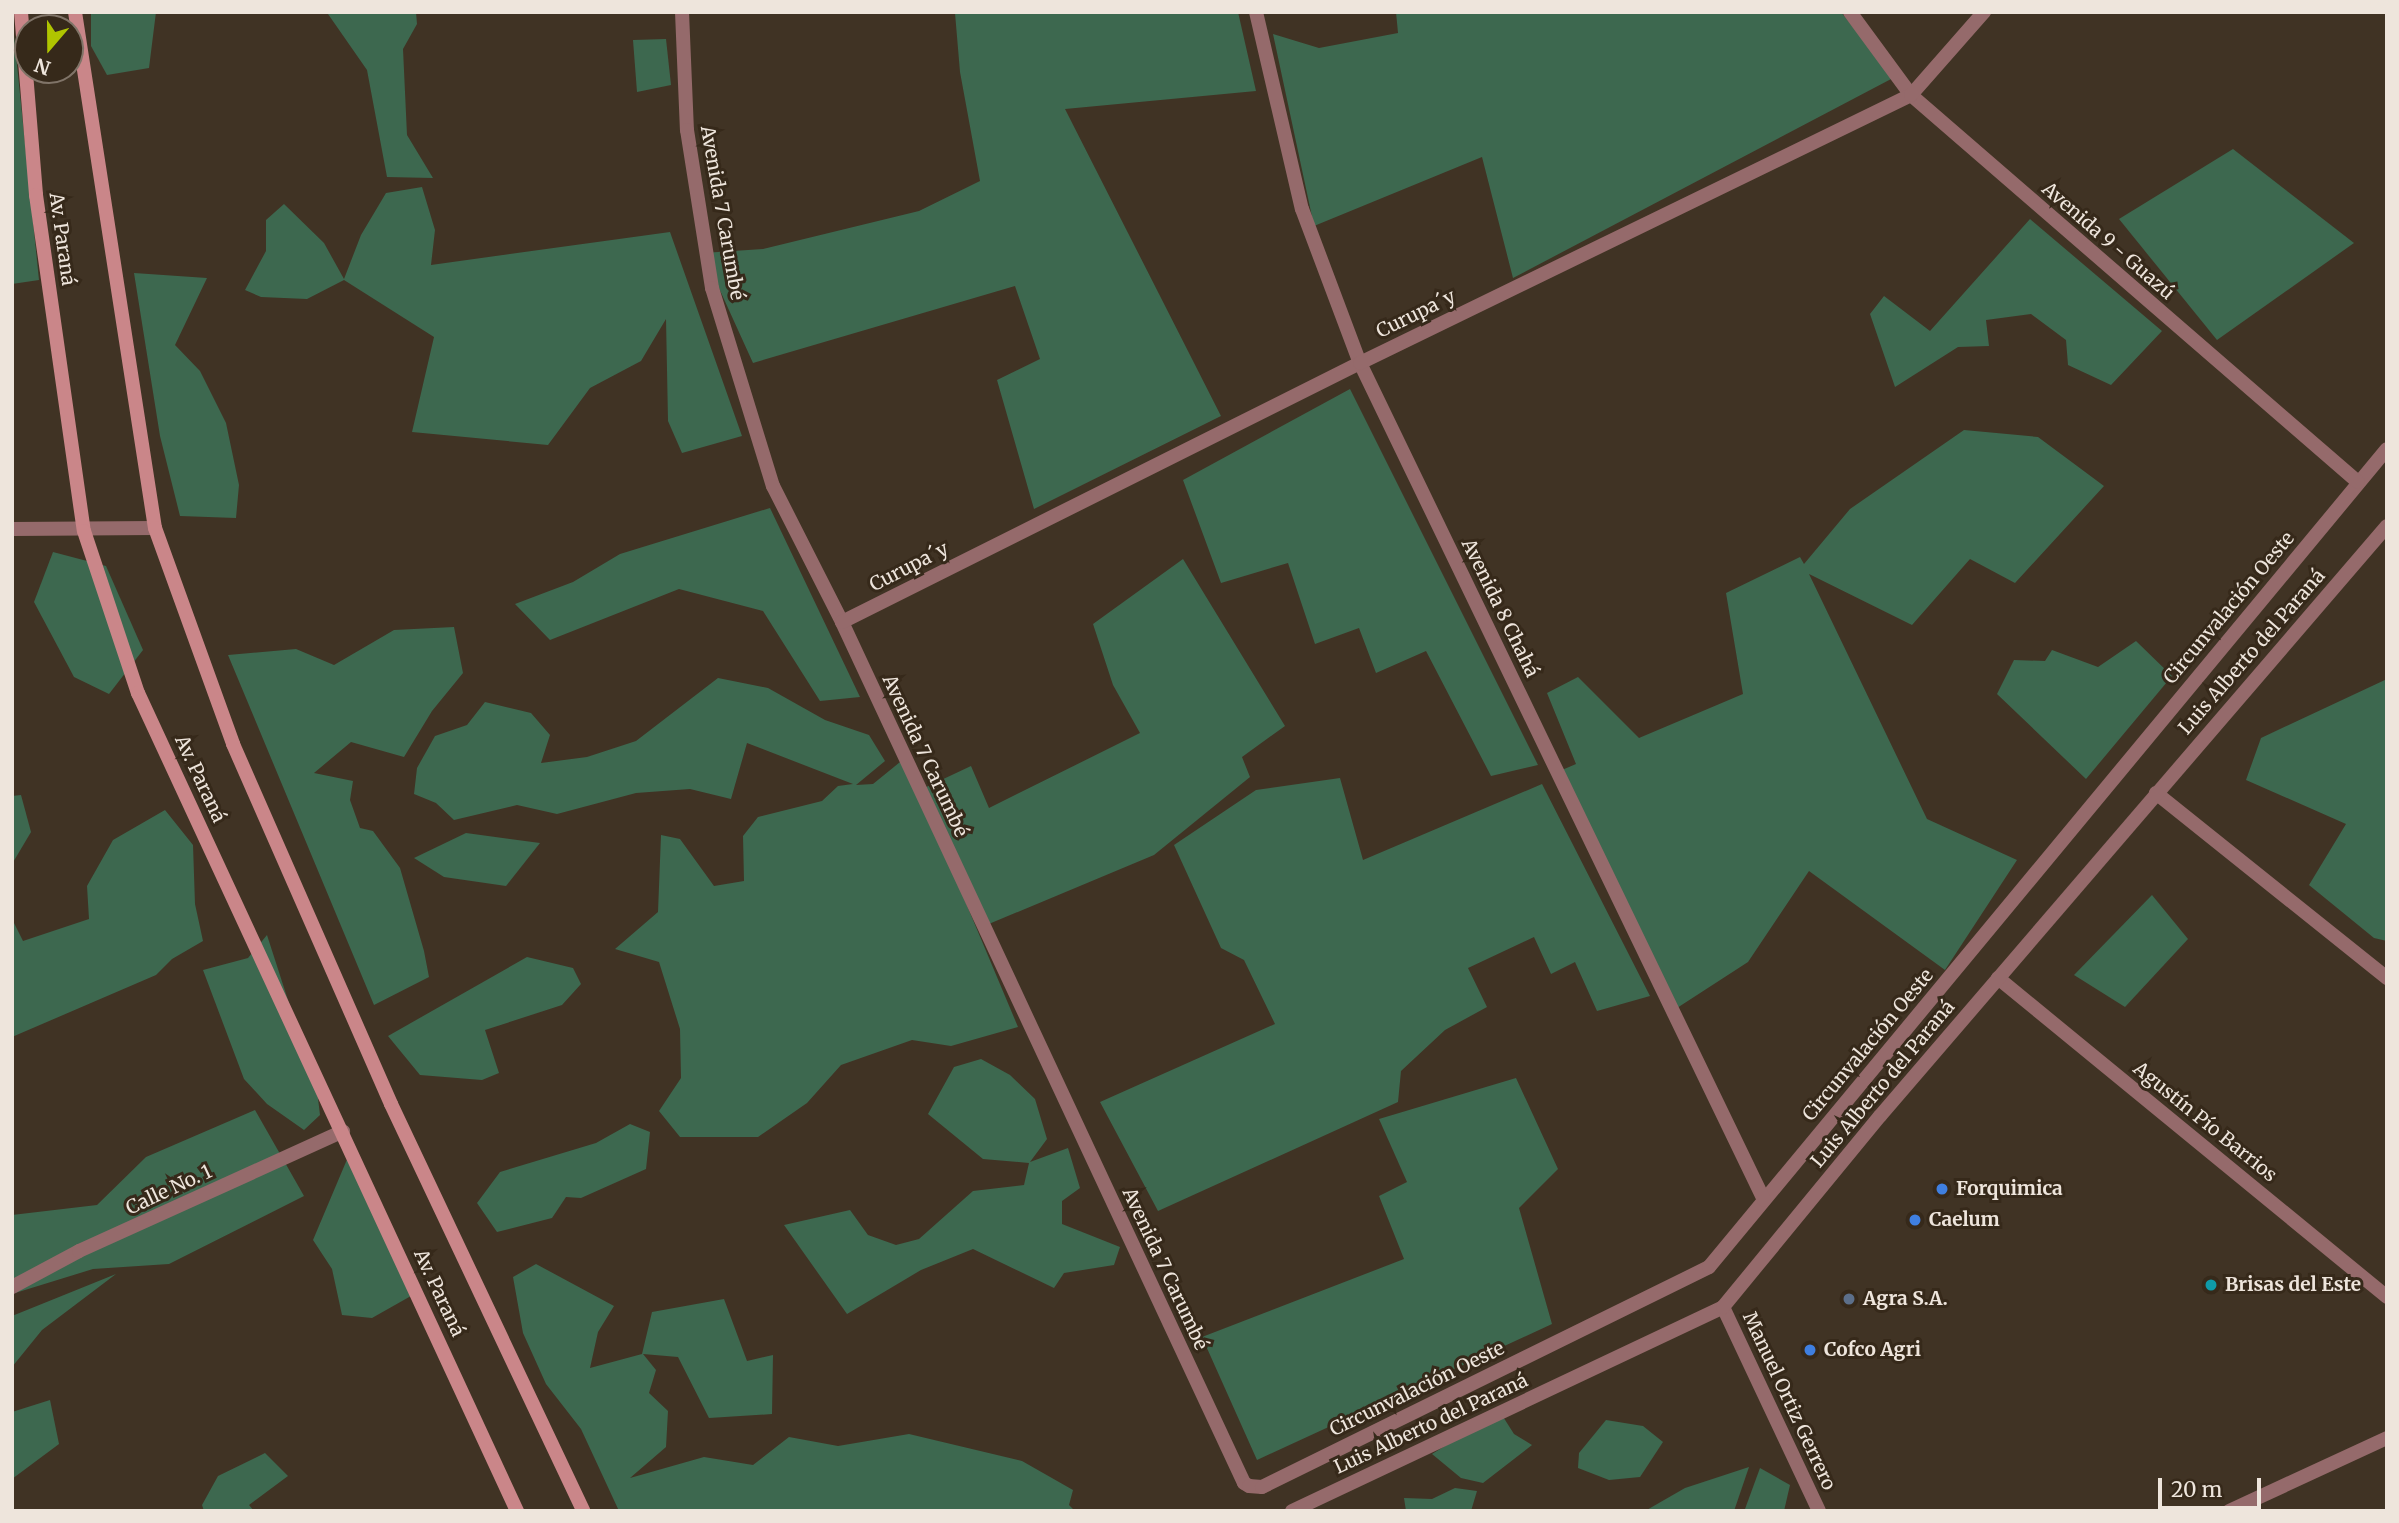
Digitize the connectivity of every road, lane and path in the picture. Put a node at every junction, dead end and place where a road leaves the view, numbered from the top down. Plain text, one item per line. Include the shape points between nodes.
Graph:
1 (21, 12) edge
2 (75, 12) edge
3 (682, 12) edge
4 (1256, 12) edge
5 (1850, 12) edge
6 (1984, 12) edge
7 (1912, 95) junction
8 (1360, 363) junction
9 (2387, 449) edge
10 (2358, 482) junction
11 (2387, 526) edge
12 (155, 528) junction
13 (12, 529) edge
14 (84, 531) junction
15 (842, 622) junction
16 (2156, 793) junction
17 (1998, 978) junction
18 (2387, 978) edge
19 (343, 1130) junction
20 (1764, 1200) junction
21 (12, 1287) edge
22 (2387, 1297) edge
23 (1723, 1307) junction
24 (2385, 1443) edge
25 (1244, 1483) joint
26 (517, 1511) edge
27 (583, 1511) edge
28 (1292, 1511) edge
29 (1819, 1511) edge
30 (2229, 1511) edge

1 - 14 street, Av. Paraná via 36,195
2 - 12 street, Av. Paraná
3 - 15 street, Avenida 7 Carumbé via 687,130 712,288 773,486
4 - 8 street, Avenida 8 Chahá via 1301,209
5 - 7 street, Avenida 9 - Guazú
6 - 7 street, Curupa´y
7 - 8 street, Curupa´y
7 - 10 street, Avenida 9 - Guazú
8 - 15 street, Curupa´y
8 - 20 street, Avenida 8 Chahá
9 - 10 street, Circunvalación Oeste
10 - 20 street, Circunvalación Oeste
11 - 16 street, Luis Alberto del Paraná
12 - 14 street
12 - 27 street, Av. Paraná via 233,744 391,1104
13 - 14 street
14 - 19 street, Av. Paraná via 138,692
15 - 25 street, Avenida 7 Carumbé
16 - 17 street, Luis Alberto del Paraná
16 - 18 street
17 - 22 street, Agustín Pío Barrios
17 - 23 street, Luis Alberto del Paraná
19 - 21 street, Calle No. 1 via 79,1251
19 - 26 street, Av. Paraná
20 - 25 street, Circunvalación Oeste via 1709,1267 1262,1487
23 - 28 street, Luis Alberto del Paraná
23 - 29 street, Manuel Ortiz Gerrero
24 - 30 street

